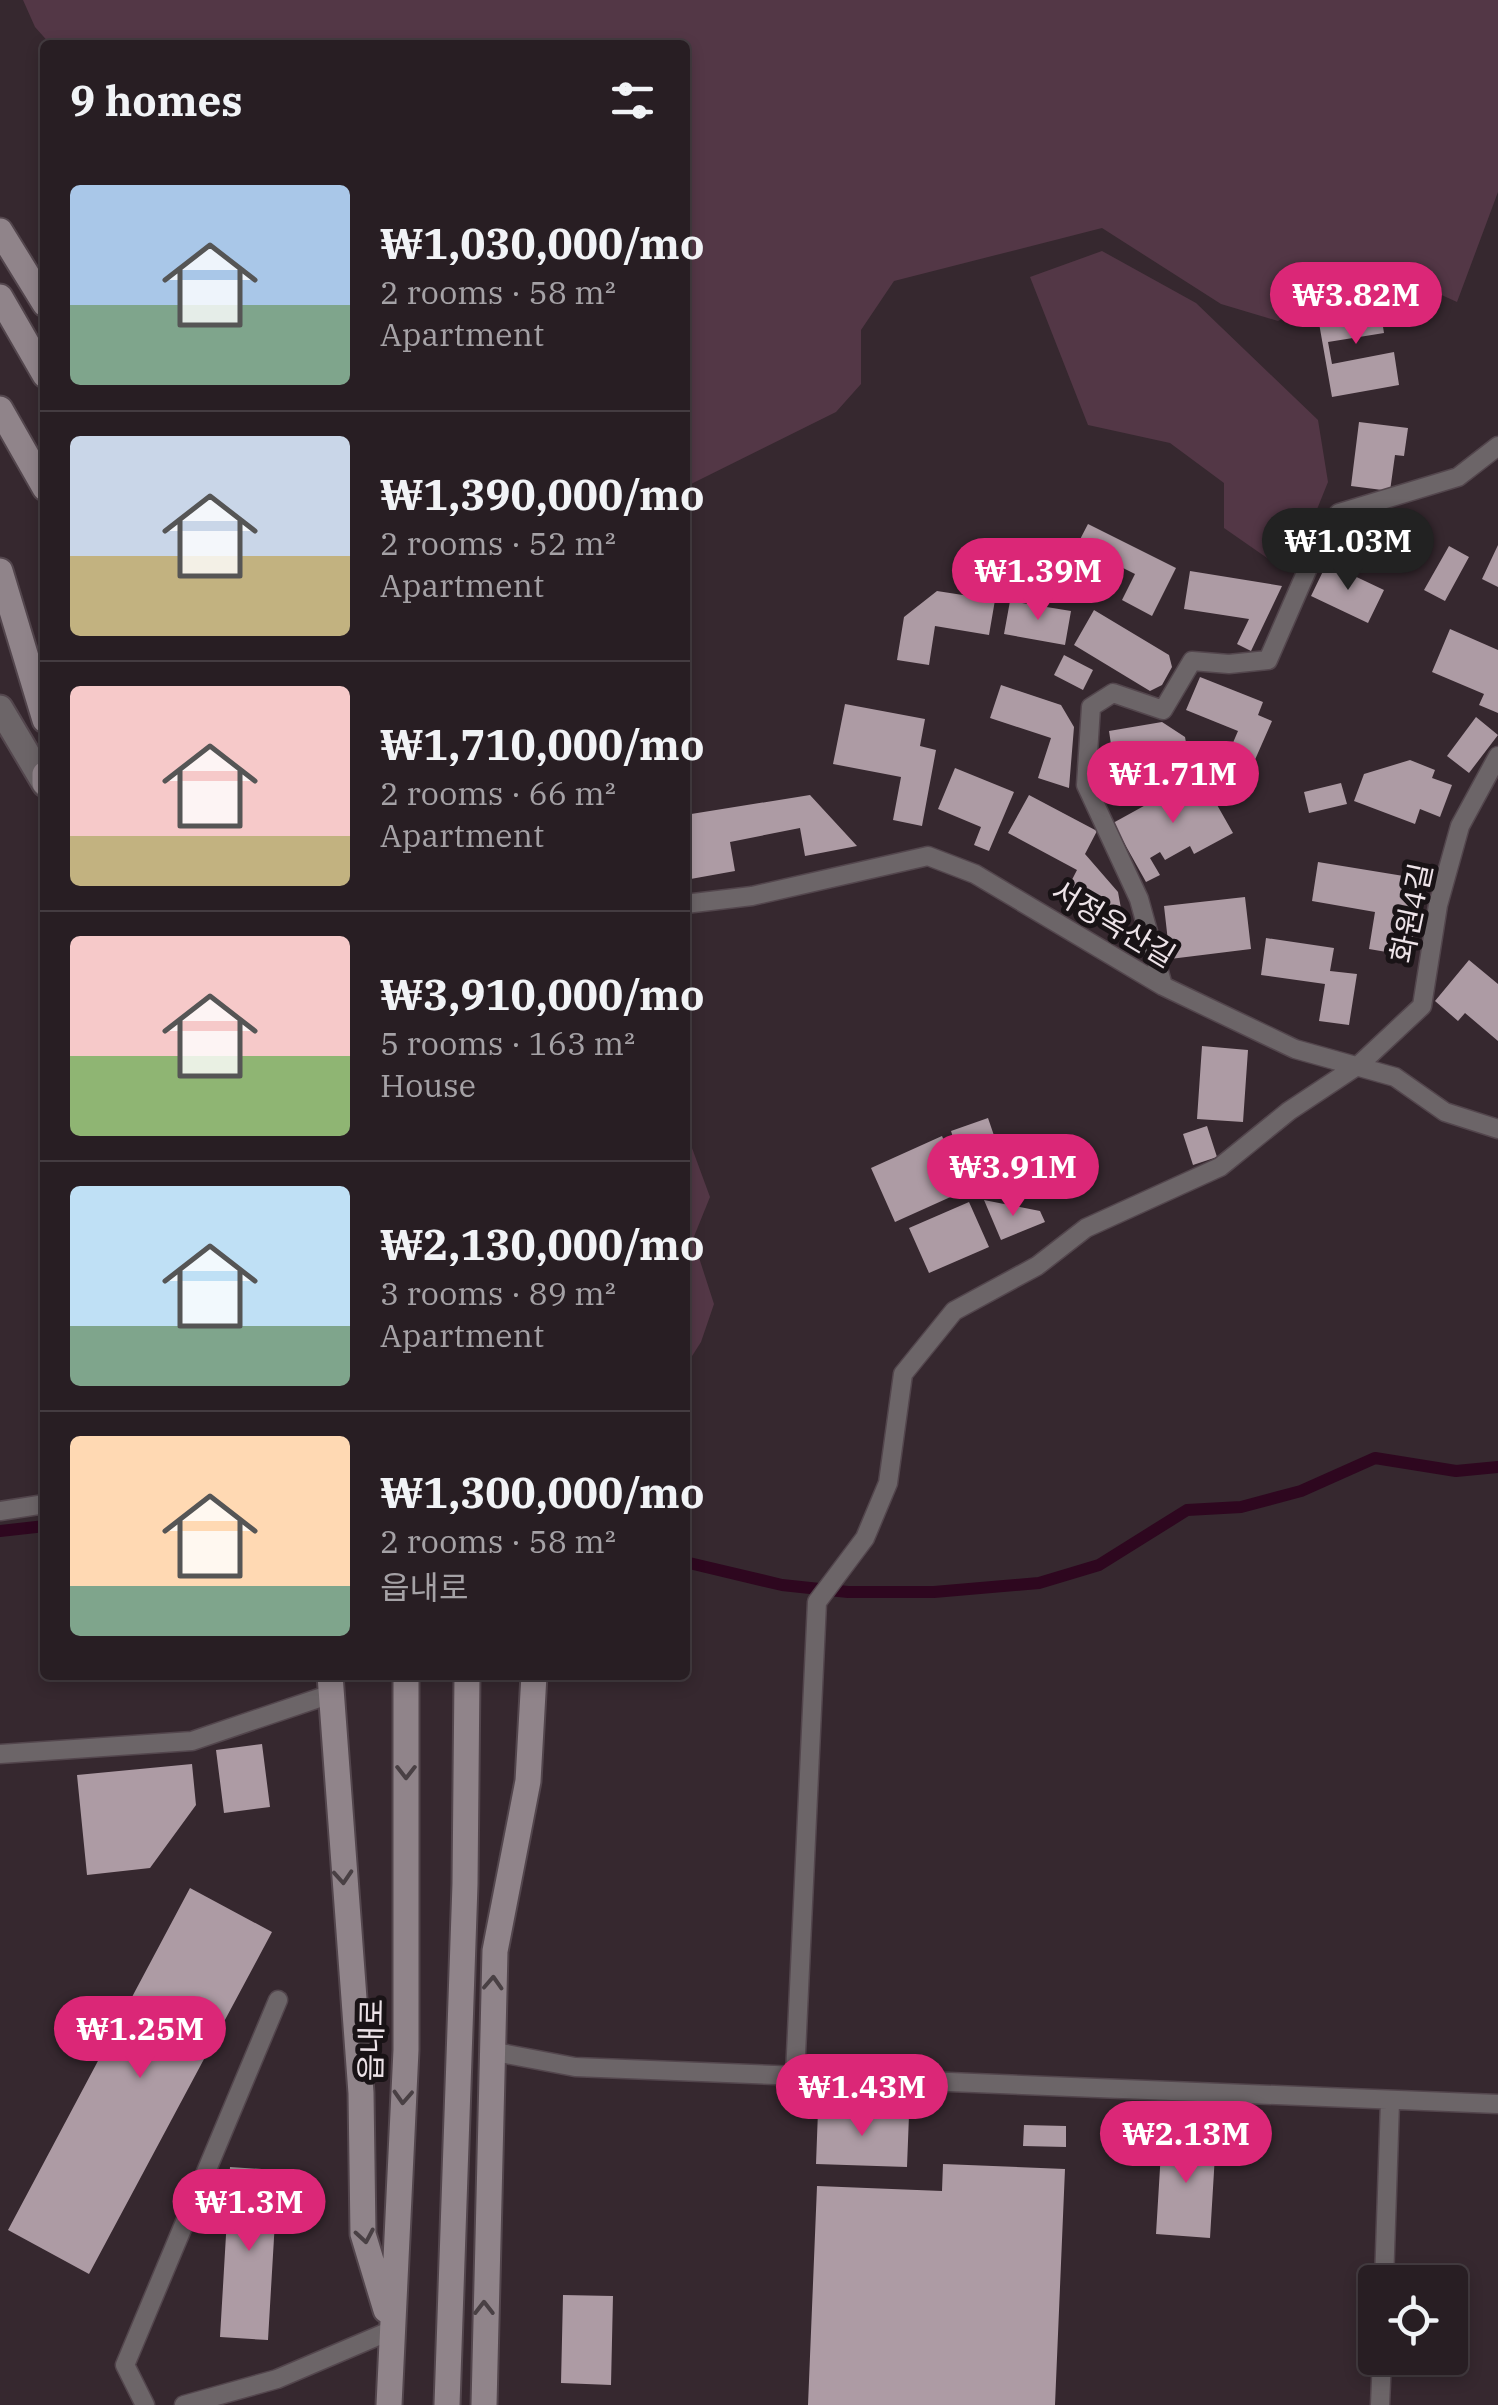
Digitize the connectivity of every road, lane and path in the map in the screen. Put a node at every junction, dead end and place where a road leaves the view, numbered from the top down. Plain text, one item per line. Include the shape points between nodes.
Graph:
1 (0, 231) edge
2 (40, 296) edge
3 (0, 297) edge
4 (40, 365) edge
5 (0, 408) edge
6 (1498, 446) edge
7 (40, 479) edge
8 (0, 571) edge
9 (40, 703) edge
10 (0, 708) edge
11 (1498, 756) edge
12 (40, 776) edge
13 (690, 903) edge
14 (1163, 986) junction
15 (1360, 1064) junction
16 (1498, 1129) edge
17 (40, 1505) edge
18 (0, 1511) edge
19 (406, 1680) edge
20 (467, 1680) edge
21 (534, 1680) edge
22 (330, 1684) edge
23 (0, 1754) edge
24 (278, 2000) dead end
25 (490, 2051) junction
26 (795, 2075) junction
27 (1390, 2102) junction
28 (1498, 2104) edge
29 (1385, 2265) edge
30 (392, 2330) junction
31 (1381, 2375) edge
32 (146, 2405) edge
33 (184, 2405) edge
34 (388, 2405) edge
35 (448, 2405) edge
36 (484, 2405) edge
37 (1380, 2405) edge

1 - 2 street
3 - 4 street
5 - 7 street
6 - 14 lane via 1458,476 1339,513 1325,529 1268,660 1192,661 1163,710 1113,693 1091,706 1086,785 1139,899
8 - 9 street
10 - 12 street
11 - 15 lane, 화원4길 via 1460,826 1438,905 1422,1006
13 - 14 lane, 서정옥산길 via 928,856 975,874
14 - 15 lane, 서정옥산길 via 1295,1049
15 - 16 lane, 서정옥산길 via 1395,1077 1446,1112
15 - 26 lane, 화원4길 via 1220,1167 1086,1228 1037,1266 954,1311 903,1374 888,1483 865,1538 817,1602
17 - 18 lane
19 -> 30 street, 읍내로 via 406,2050
20 - 35 street
25 -> 21 street via 495,1951 528,1781
22 - 23 lane via 192,1741
22 -> 30 street via 361,2093 362,2234
24 - 32 lane via 125,2365
25 - 26 lane via 574,2067
36 -> 25 street
26 - 27 lane
27 - 28 lane
27 - 29 lane
30 - 33 lane via 277,2380
30 - 34 street, 읍내로
31 - 37 lane

